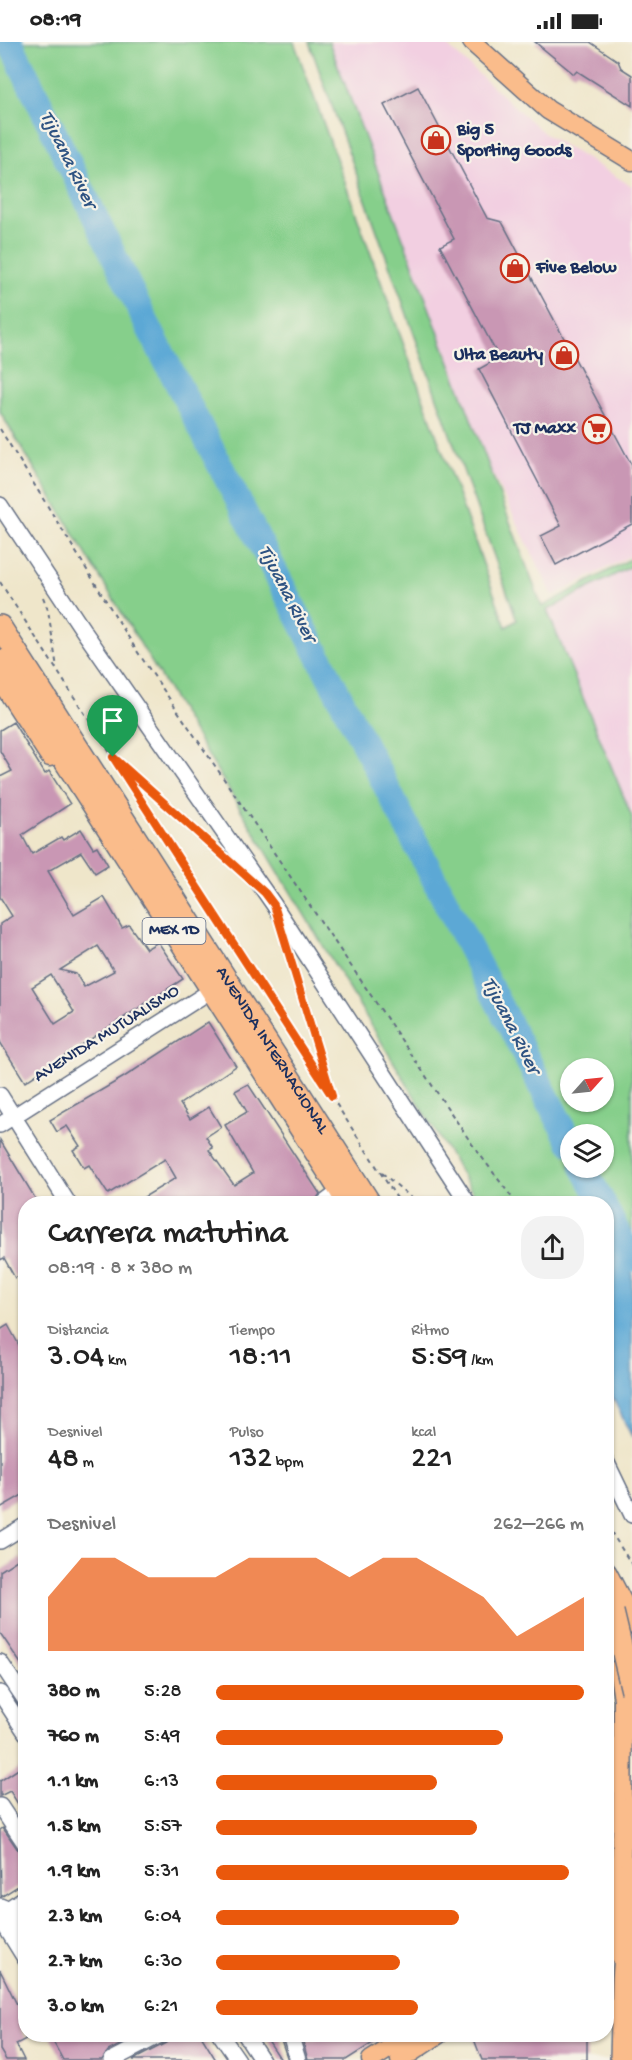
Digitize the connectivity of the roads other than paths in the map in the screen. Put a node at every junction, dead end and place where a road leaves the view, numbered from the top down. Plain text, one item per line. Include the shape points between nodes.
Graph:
1 (472, 42) edge
2 (632, 161) edge
3 (0, 504) edge
4 (0, 626) edge
5 (0, 637) edge
6 (0, 649) edge
7 (0, 660) edge
8 (0, 680) edge
9 (204, 995) junction
10 (0, 1095) edge
11 (7, 1120) edge
12 (63, 1196) edge
13 (331, 1196) edge
14 (331, 1196) edge
15 (350, 1196) edge
16 (359, 1196) edge
17 (366, 1196) edge
18 (463, 1196) edge
19 (614, 1478) edge
20 (632, 1515) edge
21 (18, 1530) edge
22 (0, 1541) edge
23 (614, 1588) edge
24 (614, 1598) edge
25 (632, 1623) edge
26 (614, 1625) edge
27 (632, 1629) edge
28 (614, 1631) edge
29 (626, 1653) edge
30 (0, 1662) edge
31 (18, 1689) edge
32 (632, 1691) edge
33 (0, 1693) edge
34 (18, 1721) edge
35 (0, 1806) edge
36 (632, 1806) edge
37 (18, 1833) edge
38 (622, 1840) junction
39 (632, 1866) edge
40 (614, 1897) edge
41 (18, 1905) edge
42 (7, 1917) edge
43 (18, 1929) edge
44 (18, 1941) edge
45 (614, 2003) edge
46 (147, 2042) edge
47 (226, 2042) edge
48 (250, 2042) edge
49 (292, 2042) edge
50 (399, 2042) edge
51 (427, 2042) edge
52 (112, 2060) edge
53 (238, 2060) edge
54 (262, 2060) edge
55 (298, 2060) edge
56 (371, 2060) edge
57 (400, 2060) edge
58 (616, 2060) edge
59 (621, 2060) edge

1 - 2 main road via 548,110
3 - 18 street via 274,905
4 - 17 highway, AVENIDA INTERNACIONAL / MEX 1D
5 - 16 highway
6 - 15 highway
7 - 13 highway, AVENIDA INTERNACIONAL / MEX 1D
8 - 9 main road, AVENIDA INTERNACIONAL
9 - 11 street, AVENIDA MUTUALISMO
9 - 14 main road, AVENIDA INTERNACIONAL
10 - 11 street
11 - 12 street
19 - 20 street
21 - 22 street
23 - 25 highway
24 - 27 highway
26 - 29 highway, bridge
28 - 32 highway, bridge
29 - 38 main road
30 - 31 street
33 - 34 street
35 - 37 street
36 - 38 highway
38 - 40 main road
39 - 59 highway
41 - 42 street
42 - 43 street
42 - 44 street
45 - 58 main road
46 - 52 street
47 - 53 street
48 - 54 street
49 - 55 street
50 - 56 main road
51 - 57 main road

